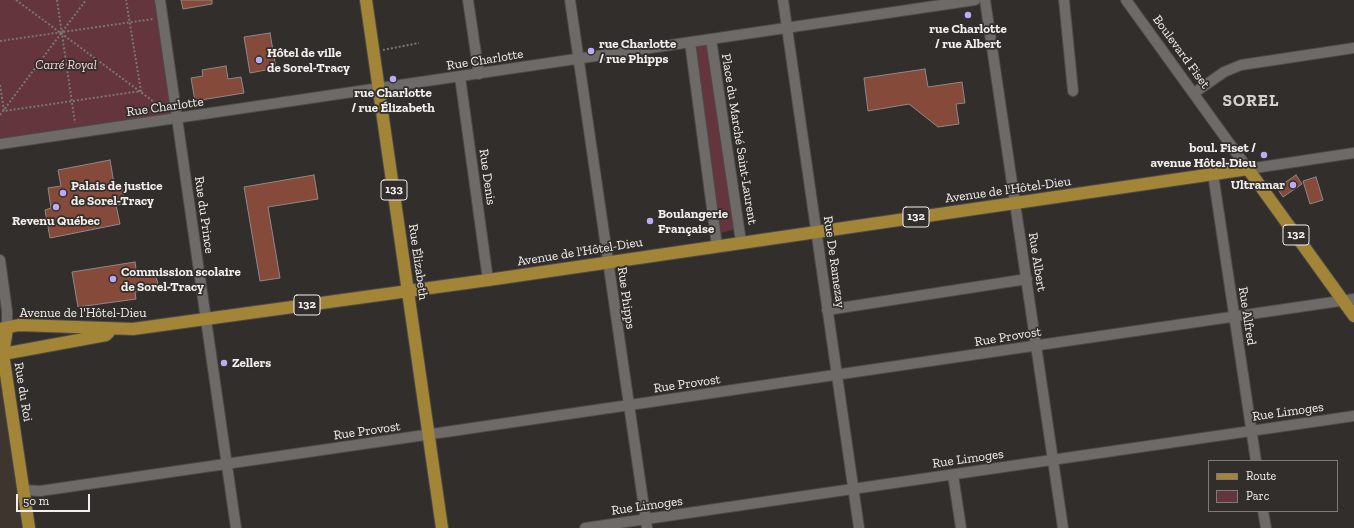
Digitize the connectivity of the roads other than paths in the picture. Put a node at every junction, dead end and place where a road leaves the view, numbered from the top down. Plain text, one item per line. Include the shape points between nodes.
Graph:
1 (160, 0) edge
2 (366, 0) edge
3 (468, 0) edge
4 (570, 0) edge
5 (783, 0) edge
6 (975, 0) edge
7 (984, 0) edge
8 (1064, 0) edge
9 (1126, 0) edge
10 (787, 28) junction
11 (711, 39) junction
12 (690, 42) junction
13 (1354, 48) edge
14 (578, 59) junction
15 (479, 74) junction
16 (460, 77) junction
17 (379, 88) junction
18 (1073, 91) dead end
19 (1194, 93) junction
20 (177, 119) junction
21 (0, 144) edge
22 (1354, 153) edge
23 (1248, 169) junction
24 (1213, 174) junction
25 (1015, 202) junction
26 (816, 232) junction
27 (742, 242) junction
28 (717, 246) junction
29 (0, 260) edge
30 (608, 262) junction
31 (1026, 279) junction
32 (488, 280) junction
33 (409, 291) junction
34 (1348, 300) edge
35 (827, 310) junction
36 (1234, 316) junction
37 (1354, 316) edge
38 (205, 319) junction
39 (114, 329) junction
40 (3, 330) edge
41 (1036, 346) junction
42 (3, 361) edge
43 (837, 376) junction
44 (629, 406) junction
45 (1354, 416) edge
46 (1252, 431) junction
47 (430, 435) junction
48 (1053, 460) junction
49 (1256, 460) edge
50 (227, 464) junction
51 (953, 475) junction
52 (24, 490) junction
53 (853, 490) junction
54 (1263, 512) edge
55 (646, 524) edge
56 (29, 528) edge
57 (236, 528) edge
58 (442, 528) edge
59 (585, 528) edge
60 (859, 528) edge
61 (961, 528) edge
62 (1063, 528) edge
63 (1266, 528) edge

1 - 20 street, Rue du Prince
2 - 17 main road, Rue Élizabeth / 133
3 - 15 street
4 - 14 street, Rue Phipps
5 - 10 street, Rue De Ramezay
6 - 10 street, Rue Charlotte
7 - 25 street, Rue Albert
8 - 18 street
9 - 19 street, Boulevard Fiset
10 - 11 street, Rue Charlotte
10 - 26 street, Rue De Ramezay
11 - 12 street, Rue Charlotte
11 - 27 street, Place du Marché Saint-Laurent
12 - 14 street, Rue Charlotte
12 - 28 street
13 - 19 street via 1241,66 1224,72
14 - 15 street, Rue Charlotte
14 - 30 street, Rue Phipps
15 - 16 street, Rue Charlotte
16 - 17 street, Rue Charlotte
16 - 32 street, Rue Denis
17 - 20 street, Rue Charlotte
17 - 33 main road, Rue Élizabeth / 133
19 - 23 street, Boulevard Fiset
20 - 21 street, Rue Charlotte
20 - 38 street, Rue du Prince
22 - 23 street, Avenue de l'Hôtel-Dieu
23 - 24 main road, Avenue de l'Hôtel-Dieu / 132
23 - 34 main road, Boulevard Fiset / 132
24 - 25 main road, Avenue de l'Hôtel-Dieu / 132
24 - 36 street, Rue Alfred
25 - 26 main road, Avenue de l'Hôtel-Dieu / 132
25 - 31 street, Rue Albert
26 - 27 main road, Avenue de l'Hôtel-Dieu / 132
26 - 35 street, Rue De Ramezay
27 - 28 main road, Avenue de l'Hôtel-Dieu / 132
28 - 30 main road, Avenue de l'Hôtel-Dieu / 132
29 - 40 street, Rue du Roi via 7,311
30 - 32 main road, Avenue de l'Hôtel-Dieu / 132
30 - 44 street, Rue Phipps
31 - 35 street
31 - 41 street, Rue Albert
32 - 33 main road, Avenue de l'Hôtel-Dieu / 132
33 - 38 main road, Avenue de l'Hôtel-Dieu / 132
33 - 47 main road, Rue Élizabeth / 133
34 - 36 street, Rue Provost
34 - 37 main road, Boulevard Fiset / 132
35 - 43 street, Rue De Ramezay
36 - 41 street, Rue Provost
36 - 46 street, Rue Alfred
38 - 39 main road, Avenue de l'Hôtel-Dieu / 132
38 - 50 street, Rue du Prince
39 - 40 main road, Avenue de l'Hôtel-Dieu / 132 via 18,326
39 - 42 main road via 106,335
40 - 42 main road, Rue du Roi
41 - 43 street, Rue Provost
41 - 48 street, Rue Albert
42 - 52 main road, Rue du Roi
43 - 44 street, Rue Provost
43 - 53 street, Rue De Ramezay
44 - 47 street, Rue Provost
44 - 55 street, Rue Phipps
45 - 46 street, Rue Limoges
46 - 48 street, Rue Limoges
46 - 49 street, Rue Alfred
47 - 50 street, Rue Provost
47 - 58 main road, Rue Élizabeth / 133
48 - 51 street, Rue Limoges
48 - 62 street, Rue Albert
50 - 52 street, Rue Provost via 36,491
50 - 57 street, Rue du Prince
51 - 53 street, Rue Limoges
51 - 61 street
52 - 56 main road, Rue du Roi
53 - 55 street, Rue Limoges
53 - 60 street, Rue De Ramezay
54 - 63 street
55 - 59 street, Rue Limoges

